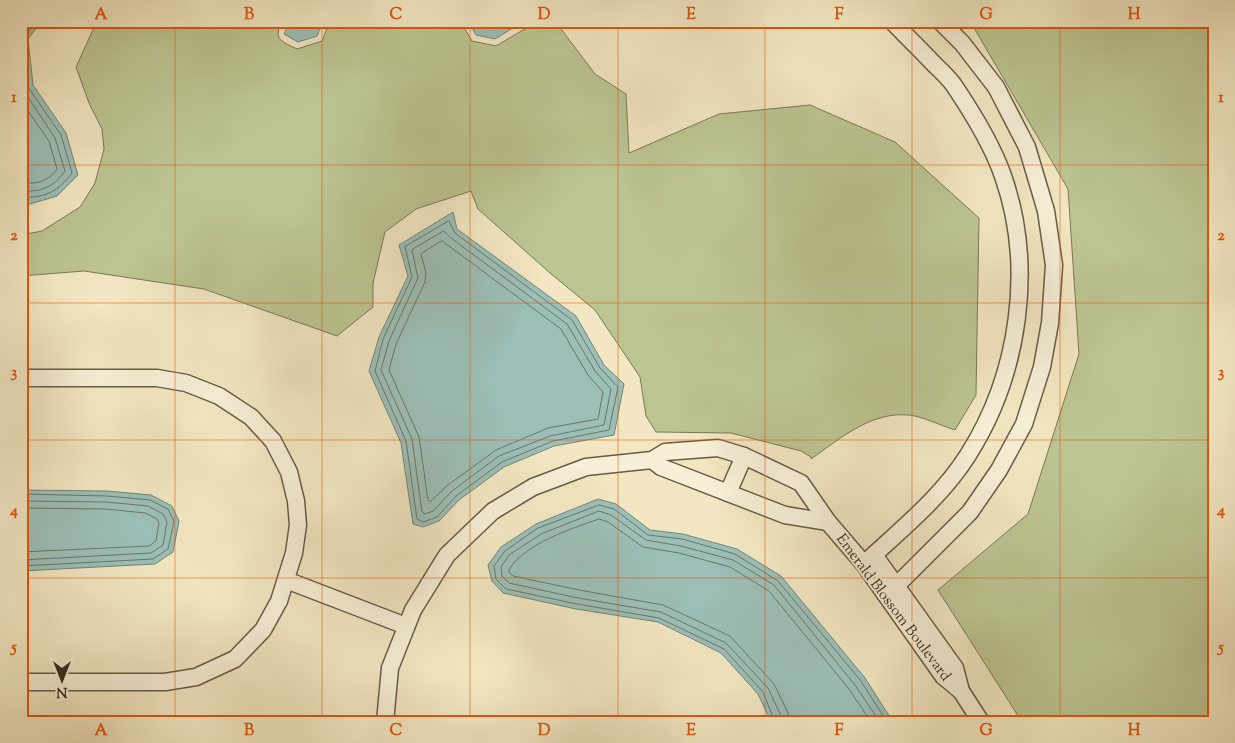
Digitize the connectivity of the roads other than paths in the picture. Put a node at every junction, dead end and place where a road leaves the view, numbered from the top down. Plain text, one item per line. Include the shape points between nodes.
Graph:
1 (892, 21) edge
2 (940, 21) edge
3 (21, 378) edge
4 (744, 456) junction
5 (652, 460) junction
6 (728, 492) junction
7 (828, 522) junction
8 (869, 560) junction
9 (286, 580) junction
10 (890, 590) junction
11 (406, 626) junction
12 (21, 682) edge
13 (385, 722) edge
14 (981, 722) edge

1 - 8 street via 951,82 981,129 1003,176 1016,231 1020,288 1013,346 994,407 968,456 937,495
2 - 10 street via 996,87 1028,147 1046,211 1054,265 1050,323 1042,367 1024,424 1000,470 970,512
3 - 9 street via 157,378 186,383 219,396 251,417 273,442 288,472 296,501 298,525
4 - 5 street, Emerald Blossom Boulevard via 718,448 665,452
4 - 6 street
4 - 7 street, Emerald Blossom Boulevard via 801,483
5 - 6 street, Emerald Blossom Boulevard via 661,467
5 - 11 street, Emerald Blossom Boulevard via 586,467 533,487 493,511 447,555
6 - 7 street, Emerald Blossom Boulevard via 785,515
7 - 8 street, Emerald Blossom Boulevard
8 - 10 street, Emerald Blossom Boulevard
9 - 11 street
9 - 12 street via 279,601 262,630 234,659 196,677 165,682
10 - 14 street, Emerald Blossom Boulevard via 943,676 962,691
11 - 13 street, Emerald Blossom Boulevard via 390,668

